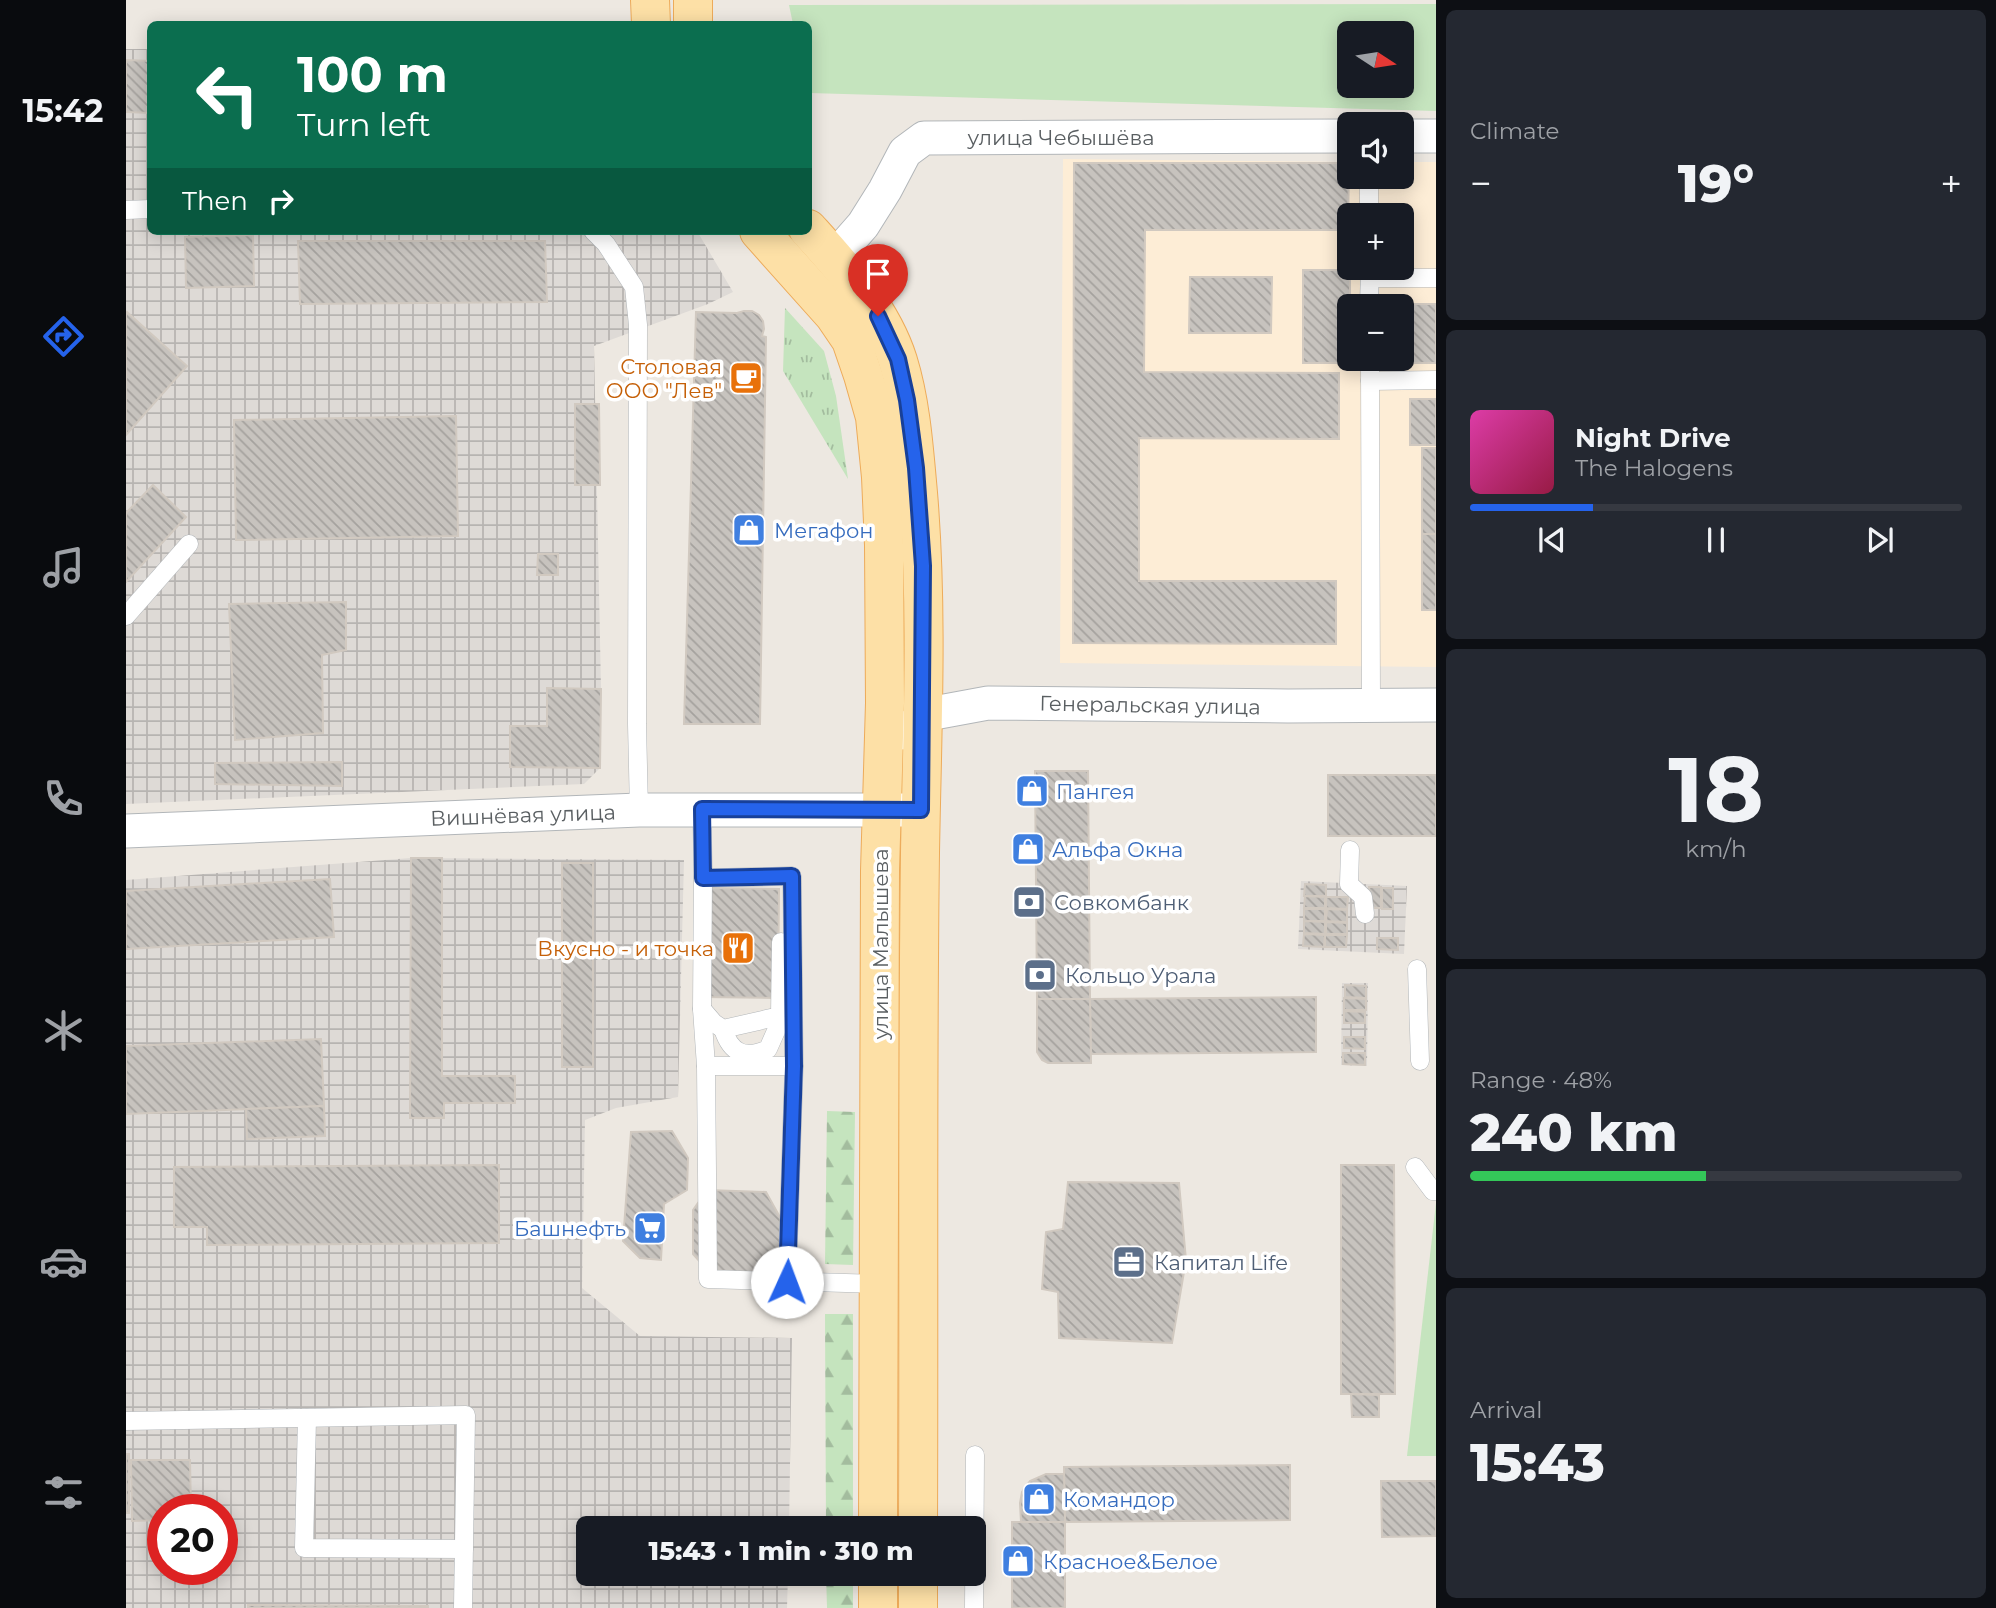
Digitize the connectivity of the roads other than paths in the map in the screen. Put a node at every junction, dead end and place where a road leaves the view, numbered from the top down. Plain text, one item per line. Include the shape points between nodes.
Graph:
1 (650, 0) edge
2 (692, 0) edge
3 (651, 21) edge
4 (693, 21) edge
5 (1337, 136) edge
6 (1414, 136) edge
7 (1436, 136) edge
8 (126, 209) edge
9 (147, 209) edge
10 (812, 233) edge
11 (597, 235) edge
12 (763, 235) edge
13 (834, 258) junction
14 (1414, 276) edge
15 (1436, 278) edge
16 (1436, 380) edge
17 (188, 544) dead end
18 (126, 615) edge
19 (1436, 705) edge
20 (1371, 706) junction
21 (923, 715) junction
22 (883, 757) junction
23 (702, 809) junction
24 (639, 810) junction
25 (921, 810) junction
26 (881, 811) junction
27 (126, 831) edge
28 (1350, 850) dead end
29 (781, 876) junction
30 (703, 878) junction
31 (1365, 914) dead end
32 (1417, 969) dead end
33 (702, 1009) junction
34 (780, 1016) junction
35 (723, 1029) junction
36 (1420, 1060) dead end
37 (706, 1066) junction
38 (794, 1066) junction
39 (1415, 1167) dead end
40 (1436, 1191) edge
41 (787, 1282) junction
42 (879, 1284) junction
43 (307, 1418) junction
44 (126, 1422) edge
45 (975, 1455) dead end
46 (878, 1516) edge
47 (918, 1516) edge
48 (974, 1516) edge
49 (464, 1549) junction
50 (878, 1586) edge
51 (918, 1586) edge
52 (974, 1586) edge
53 (463, 1608) edge
54 (877, 1608) edge
55 (918, 1608) edge
56 (974, 1608) edge

1 - 3 main road
2 - 4 main road
5 - 13 street, улица Чебышёва via 924,138 905,152 863,225
6 - 7 street
8 - 9 lane
10 - 13 main road, улица Малышева
11 - 24 lane via 634,287 638,325
12 - 22 main road, улица Малышева via 851,340 875,417 884,545
13 - 21 main road, улица Малышева via 878,316 898,359 907,400 922,537
14 - 15 lane
16 - 20 lane via 1370,372
17 - 18 lane
19 - 20 street, Генеральская улица
20 - 21 street, Генеральская улица via 988,703
21 - 22 street
21 - 25 main road, улица Малышева
22 - 26 main road, улица Малышева
23 - 24 street, Вишнёвая улица
23 - 26 street, Вишнёвая улица
23 - 30 lane
24 - 27 street, Вишнёвая улица
25 - 26 street, Вишнёвая улица
25 - 47 main road, улица Малышева
26 - 42 main road, улица Малышева
28 - 31 lane via 1349,884 1363,897
29 - 30 lane
29 - 34 lane
29 - 38 lane via 792,876
30 - 33 lane
32 - 36 lane
33 - 35 lane
33 - 37 lane
34 - 35 lane
34 - 35 lane via 768,1049 754,1055 736,1051
37 - 38 lane
37 - 41 lane via 708,1279
38 - 41 lane
39 - 40 lane
41 - 42 lane
42 - 46 main road, улица Малышева
43 - 44 lane
43 - 49 lane via 304,1548
43 - 49 lane via 466,1415
45 - 48 lane
49 - 53 lane
50 - 54 main road
51 - 55 main road
52 - 56 lane

